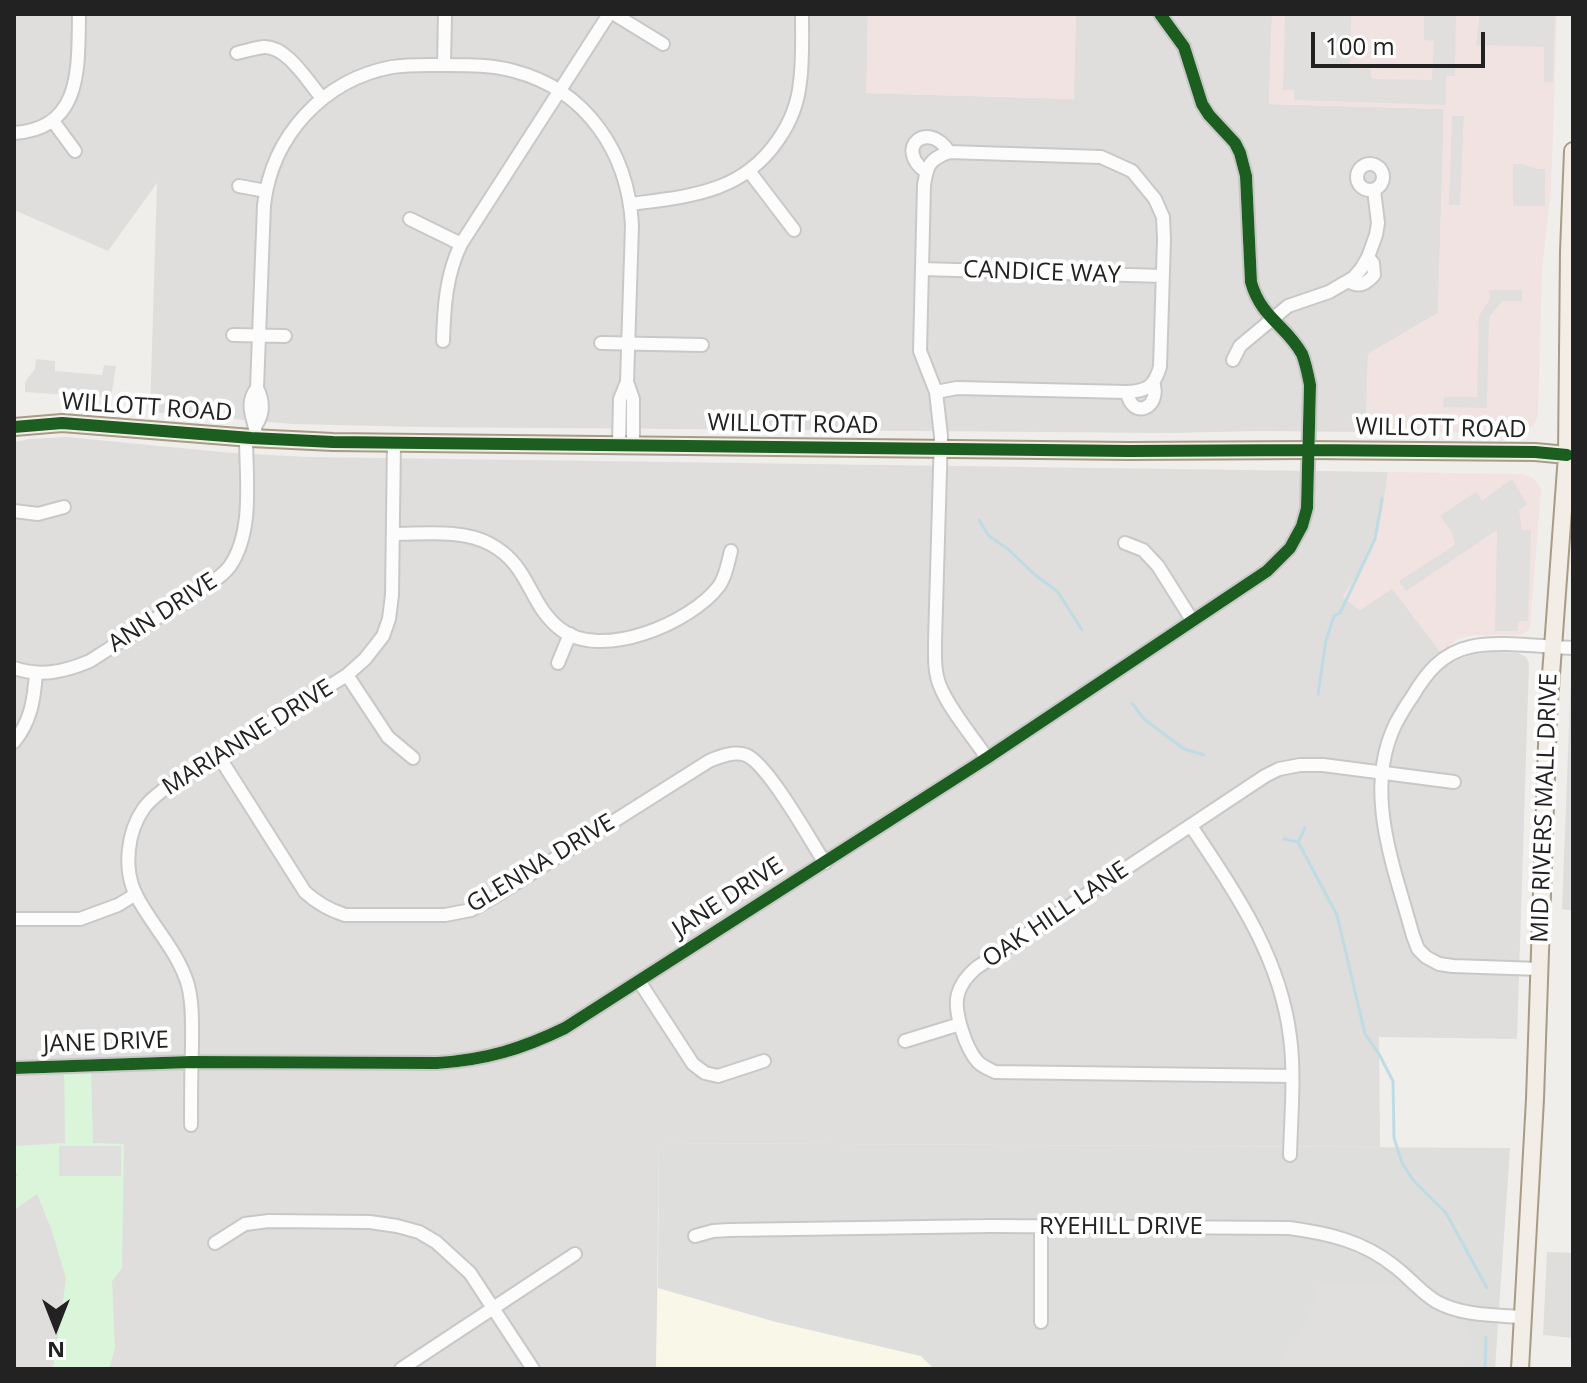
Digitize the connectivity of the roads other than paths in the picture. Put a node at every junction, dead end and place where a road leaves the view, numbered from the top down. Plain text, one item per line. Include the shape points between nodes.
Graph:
1 (79, 14) edge
2 (445, 14) edge
3 (612, 14) edge
4 (802, 14) edge
5 (1160, 14) edge
6 (663, 44) dead end
7 (237, 53) dead end
8 (444, 65) junction
9 (560, 91) junction
10 (322, 98) junction
11 (53, 121) junction
12 (14, 133) edge
13 (75, 151) dead end
14 (1573, 151) edge
15 (949, 152) junction
16 (749, 171) junction
17 (926, 172) junction
18 (239, 186) dead end
19 (1374, 190) dead end
20 (266, 191) junction
21 (631, 204) junction
22 (410, 219) dead end
23 (794, 230) dead end
24 (461, 244) junction
25 (922, 269) junction
26 (1163, 276) junction
27 (1272, 319) junction
28 (233, 335) dead end
29 (258, 335) junction
30 (285, 336) dead end
31 (443, 341) dead end
32 (601, 343) dead end
33 (628, 343) junction
34 (702, 345) dead end
35 (1233, 360) dead end
36 (936, 392) junction
37 (14, 427) edge
38 (253, 433) junction
39 (394, 442) junction
40 (626, 445) junction
41 (940, 449) junction
42 (1308, 450) junction
43 (1570, 456) edge
44 (64, 507) dead end
45 (14, 511) edge
46 (394, 534) junction
47 (1125, 543) dead end
48 (731, 551) dead end
49 (1192, 620) junction
50 (570, 634) junction
51 (1552, 647) junction
52 (1573, 648) edge
53 (558, 663) dead end
54 (14, 668) edge
55 (36, 673) junction
56 (347, 675) junction
57 (14, 742) edge
58 (218, 755) junction
59 (413, 758) dead end
60 (987, 758) junction
61 (1383, 773) junction
62 (1454, 782) dead end
63 (1191, 826) junction
64 (825, 863) junction
65 (136, 894) junction
66 (14, 919) edge
67 (1539, 969) junction
68 (639, 981) junction
69 (960, 1024) junction
70 (905, 1041) dead end
71 (764, 1061) dead end
72 (191, 1062) junction
73 (14, 1068) edge
74 (1291, 1076) junction
75 (191, 1125) dead end
76 (1290, 1155) dead end
77 (1041, 1227) junction
78 (695, 1236) dead end
79 (215, 1243) dead end
80 (575, 1254) dead end
81 (493, 1308) junction
82 (1523, 1317) junction
83 (1041, 1322) dead end
84 (401, 1369) edge
85 (533, 1369) edge
86 (1520, 1369) edge

1 - 11 street via 78,75
2 - 8 street
3 - 6 street
3 - 9 street
4 - 16 street via 800,84 793,114 771,150
5 - 27 street, JANE DRIVE via 1184,47 1202,104 1240,153 1246,176 1251,282
7 - 10 street via 263,47 278,50
8 - 9 street, ANN DRIVE via 512,70
8 - 10 street, ANN DRIVE via 376,71
9 - 21 street, ANN DRIVE via 610,144
9 - 24 street
10 - 20 street, ANN DRIVE via 289,136
11 - 12 street
11 - 13 street
14 - 43 main road, MID RIVERS MALL DRIVE
15 - 17 street via 938,156
15 - 17 street via 928,136 914,142 911,153
15 - 26 street via 1101,157 1132,171 1163,217
16 - 21 street via 719,188
16 - 23 street
17 - 25 street
18 - 20 street
19 - 27 street via 1378,223 1361,269 1329,292 1288,306
20 - 29 street, ANN DRIVE
21 - 33 street, ANN DRIVE
22 - 24 street
24 - 31 street via 445,296
25 - 26 street, CANDICE WAY
25 - 36 street via 920,351
26 - 36 street via 1160,367 1148,388
27 - 35 street via 1240,346
27 - 42 street, JANE DRIVE via 1294,343 1307,369
28 - 29 street
29 - 30 street
29 - 38 street, ANN DRIVE
32 - 33 street
33 - 34 street
33 - 40 street, ANN DRIVE via 627,382 620,399
36 - 41 street
37 - 38 main road, WILLOTT ROAD via 62,423
38 - 39 main road, WILLOTT ROAD
38 - 55 street, ANN DRIVE via 246,524 228,570 90,661
39 - 40 main road, WILLOTT ROAD
39 - 46 street, MARIANNE DRIVE
40 - 41 main road, WILLOTT ROAD
41 - 42 main road, WILLOTT ROAD
41 - 60 street via 936,668 939,685
42 - 43 main road, WILLOTT ROAD
42 - 49 street, JANE DRIVE via 1307,508 1290,548 1267,571
43 - 51 main road, MID RIVERS MALL DRIVE
44 - 45 street via 38,514
46 - 50 street via 461,535 500,549 522,572 546,613
46 - 56 street, MARIANNE DRIVE via 389,619 376,647
47 - 49 street via 1143,550 1158,566
48 - 50 street via 722,583 687,614 626,638 583,639
49 - 60 street, JANE DRIVE
50 - 53 street
51 - 52 street
51 - 61 street via 1470,647 1430,668 1395,725
51 - 67 main road, MID RIVERS MALL DRIVE
54 - 55 street, ANN DRIVE
55 - 57 street via 34,704
56 - 58 street, MARIANNE DRIVE
56 - 59 street via 388,737
58 - 64 street, GLENNA DRIVE via 305,892 345,915 471,910 726,754 745,755 759,764
58 - 65 street, MARIANNE DRIVE via 171,784 144,809 129,845
60 - 64 street, JANE DRIVE
61 - 62 street, OAK HILL LANE
61 - 63 street, OAK HILL LANE via 1323,765 1279,769
61 - 67 street via 1383,817 1418,949 1439,964
63 - 69 street, OAK HILL LANE via 976,968 958,994
63 - 74 street via 1269,957 1285,1006
64 - 68 street, JANE DRIVE
65 - 66 street via 80,919
65 - 72 street, MARIANNE DRIVE via 187,984
67 - 82 main road, MID RIVERS MALL DRIVE
68 - 71 street via 693,1064 705,1073 718,1076
68 - 72 street, JANE DRIVE via 534,1044 465,1062
69 - 70 street
69 - 74 street, OAK HILL LANE via 977,1061 995,1072
72 - 73 street, JANE DRIVE
72 - 75 street, MARIANNE DRIVE
74 - 76 street
77 - 78 street, RYEHILL DRIVE via 729,1230
77 - 82 street, RYEHILL DRIVE via 1289,1228 1332,1235 1378,1255 1437,1302 1475,1313
77 - 83 street
79 - 81 street via 256,1221 397,1226 419,1232 454,1257
80 - 81 street
81 - 84 street
81 - 85 street
82 - 86 main road, MID RIVERS MALL DRIVE

